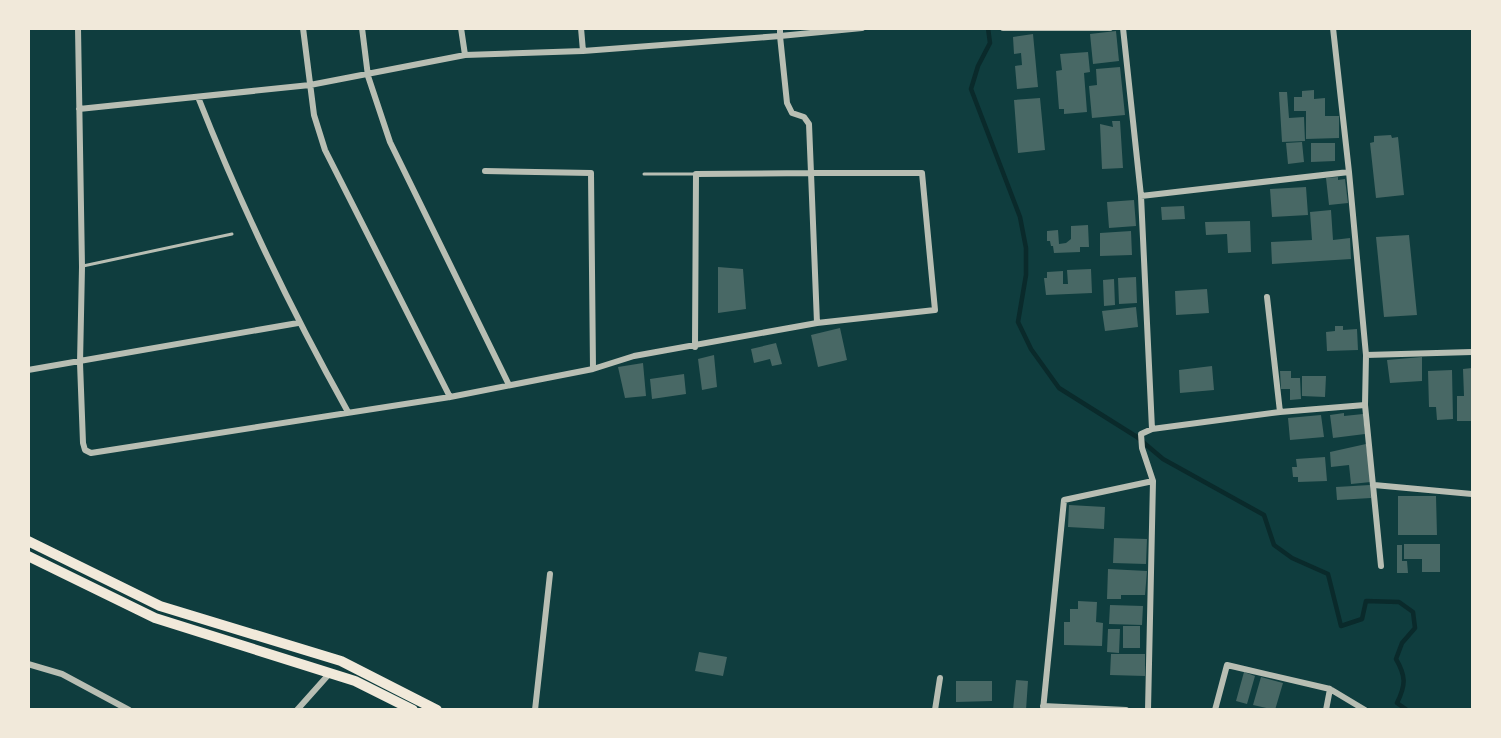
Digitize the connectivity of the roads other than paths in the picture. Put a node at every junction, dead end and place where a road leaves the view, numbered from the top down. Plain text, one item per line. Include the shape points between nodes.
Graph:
1 (78, 28) edge
2 (303, 28) edge
3 (362, 28) edge
4 (461, 28) edge
5 (581, 28) edge
6 (780, 28) edge
7 (862, 28) edge
8 (1110, 28) edge
9 (1123, 28) edge
10 (1333, 28) edge
11 (1005, 29) edge
12 (780, 36) junction
13 (583, 51) junction
14 (465, 55) junction
15 (368, 76) junction
16 (310, 86) junction
17 (198, 97) junction
18 (79, 109) junction
19 (485, 171) dead end
20 (1349, 172) junction
21 (811, 173) junction
22 (644, 174) dead end
23 (696, 174) junction
24 (1141, 196) junction
25 (231, 234) dead end
26 (82, 267) junction
27 (1267, 297) dead end
28 (298, 323) junction
29 (817, 323) junction
30 (695, 346) junction
31 (1473, 352) edge
32 (1366, 355) junction
33 (80, 363) junction
34 (593, 369) junction
35 (28, 370) edge
36 (509, 386) junction
37 (450, 397) junction
38 (1365, 405) junction
39 (348, 412) junction
40 (1280, 412) junction
41 (1152, 429) junction
42 (1153, 481) junction
43 (1374, 485) junction
44 (1473, 494) edge
45 (28, 541) edge
46 (28, 556) edge
47 (1381, 566) dead end
48 (550, 574) dead end
49 (28, 664) edge
50 (331, 672) junction
51 (940, 678) dead end
52 (1330, 689) junction
53 (1043, 708) edge
54 (126, 709) edge
55 (297, 710) edge
56 (413, 710) edge
57 (437, 710) edge
58 (535, 710) edge
59 (934, 710) edge
60 (1126, 710) edge
61 (1148, 710) edge
62 (1215, 710) edge
63 (1326, 710) edge
64 (1365, 710) edge

1 - 18 street
2 - 16 street
3 - 15 street
4 - 14 street
5 - 13 street
6 - 12 street
7 - 12 street
8 - 11 street
9 - 24 street
10 - 20 street
12 - 13 street
12 - 21 street via 787,103 792,113 804,117 809,124
13 - 14 street
14 - 15 street
15 - 16 street
15 - 36 street via 390,142
16 - 17 street
16 - 37 street via 325,150
17 - 18 street
17 - 28 street via 230,177
18 - 26 street
19 - 34 street via 591,173
20 - 24 street
20 - 32 street
21 - 23 street
21 - 29 street
21 - 29 street via 922,173 935,310
22 - 23 lane
23 - 30 street
24 - 41 street
25 - 26 lane
26 - 33 street
27 - 40 street
28 - 33 street
28 - 39 street
29 - 30 street
30 - 34 street via 634,356
31 - 32 street
32 - 38 street
33 - 35 street
33 - 39 street via 83,443 91,453
34 - 36 street
36 - 37 street
37 - 39 street
38 - 40 street
38 - 43 street
40 - 41 street
41 - 42 street via 1141,434
42 - 53 street via 1064,500
42 - 61 street
43 - 44 street
43 - 47 street
45 - 57 main road via 160,606 341,661
46 - 50 main road via 155,618
48 - 58 street
49 - 54 street via 62,674
50 - 55 street
50 - 56 main road
51 - 59 street
52 - 62 street via 1227,665
52 - 63 street
52 - 64 street
53 - 60 street

